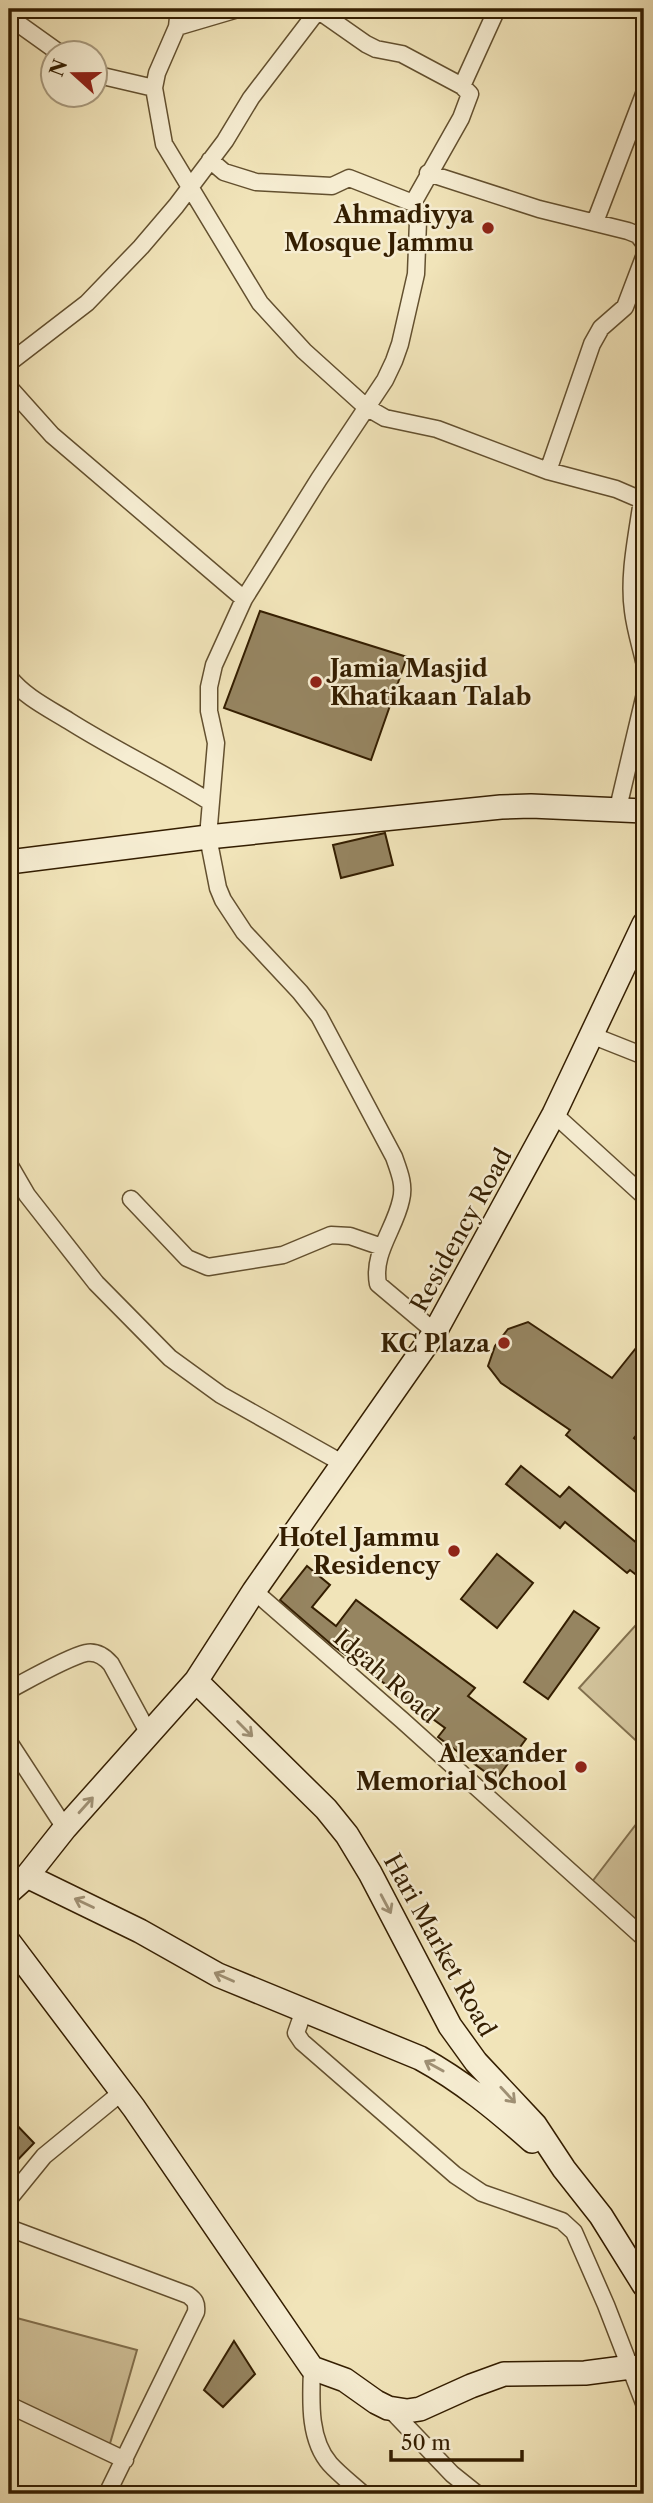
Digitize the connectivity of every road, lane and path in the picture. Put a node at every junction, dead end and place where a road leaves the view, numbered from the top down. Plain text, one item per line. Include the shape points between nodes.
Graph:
1 (179, 9) edge
2 (238, 9) edge
3 (318, 9) edge
4 (497, 9) edge
5 (9, 17) edge
6 (177, 27) junction
7 (38, 38) edge
8 (108, 77) edge
9 (462, 86) junction
10 (154, 88) junction
11 (644, 94) edge
12 (210, 160) junction
13 (428, 173) junction
14 (189, 186) junction
15 (413, 203) junction
16 (595, 222) junction
17 (644, 243) edge
18 (644, 257) edge
19 (10, 358) edge
20 (9, 387) edge
21 (366, 407) junction
22 (548, 471) junction
23 (643, 501) edge
24 (244, 599) junction
25 (644, 661) edge
26 (9, 677) edge
27 (644, 698) edge
28 (209, 802) junction
29 (618, 808) junction
30 (644, 811) edge
31 (208, 837) junction
32 (9, 862) edge
33 (644, 924) edge
34 (591, 1035) junction
35 (644, 1056) edge
36 (554, 1114) junction
37 (9, 1164) edge
38 (644, 1196) edge
39 (131, 1199) dead end
40 (382, 1247) junction
41 (435, 1332) junction
42 (342, 1463) junction
43 (254, 1591) junction
44 (196, 1681) junction
45 (9, 1690) edge
46 (149, 1734) junction
47 (9, 1742) edge
48 (65, 1828) junction
49 (27, 1876) junction
50 (9, 1892) edge
51 (644, 1938) edge
52 (9, 1942) edge
53 (304, 2010) junction
54 (122, 2092) junction
55 (564, 2169) junction
56 (9, 2199) edge
57 (9, 2228) edge
58 (644, 2285) edge
59 (631, 2367) junction
60 (312, 2368) junction
61 (644, 2403) edge
62 (9, 2405) edge
63 (388, 2408) junction
64 (125, 2460) junction
65 (107, 2494) edge
66 (363, 2494) edge
67 (477, 2494) edge

1 - 6 street
2 - 6 street
3 - 9 street via 366,44 402,54
3 - 12 street
4 - 9 street
5 - 7 street
6 - 10 street
8 - 10 street
9 - 13 street via 470,91 469,98
10 - 14 street via 164,144
11 - 16 street
12 - 14 street
12 - 15 street via 224,172 256,182 332,186 349,178
13 - 15 street
13 - 16 street
14 - 19 street via 111,280 87,303
14 - 21 street via 260,303
15 - 21 street via 418,248 410,306 394,362
16 - 17 street via 638,235
18 - 22 street via 625,307 601,328 592,344
20 - 24 street via 52,435
21 - 22 street via 385,418 437,429
21 - 24 street
22 - 23 street
23 - 25 street via 632,598
24 - 28 street via 209,687 216,743
26 - 28 street via 27,696
27 - 29 street
28 - 31 street
29 - 30 street
29 - 31 street via 501,807
31 - 32 street
31 - 40 street via 218,888 230,914 319,1016 394,1157 402,1199
33 - 34 street, Residency Road
34 - 35 street
34 - 36 street, Residency Road
36 - 38 street
36 - 41 street, Residency Road
37 - 42 street via 27,1195 96,1283 170,1358 221,1395
39 - 40 street via 187,1258 208,1267 283,1255 331,1235
40 - 41 street via 378,1284
41 - 42 street, Residency Road
42 - 43 street, Residency Road
43 - 44 street, Residency Road
43 - 51 street, Idgah Road
44 - 46 street, Residency Road
44 -> 55 street, Hari Market Road via 347,1835 450,2026 476,2062 535,2125
45 - 46 street via 76,1657 96,1653 111,1664
48 -> 46 street, Residency Road
47 - 48 street
48 - 49 street, Residency Road
49 - 50 street, Residency Road
53 -> 49 street via 218,1975
52 - 54 street
55 -> 53 street via 485,2099 449,2074
53 - 59 street via 296,2033 302,2042 455,2175 482,2193 562,2221 574,2232
54 - 56 street via 44,2156
54 - 60 street
55 - 58 street, Hari Market Road via 601,2216
57 - 64 street via 194,2299 197,2305
59 - 61 street
59 - 63 street via 504,2374 420,2409
60 - 63 street via 345,2380
60 - 66 street via 311,2402 320,2447 329,2463
62 - 64 street
63 - 67 street
64 - 65 street

